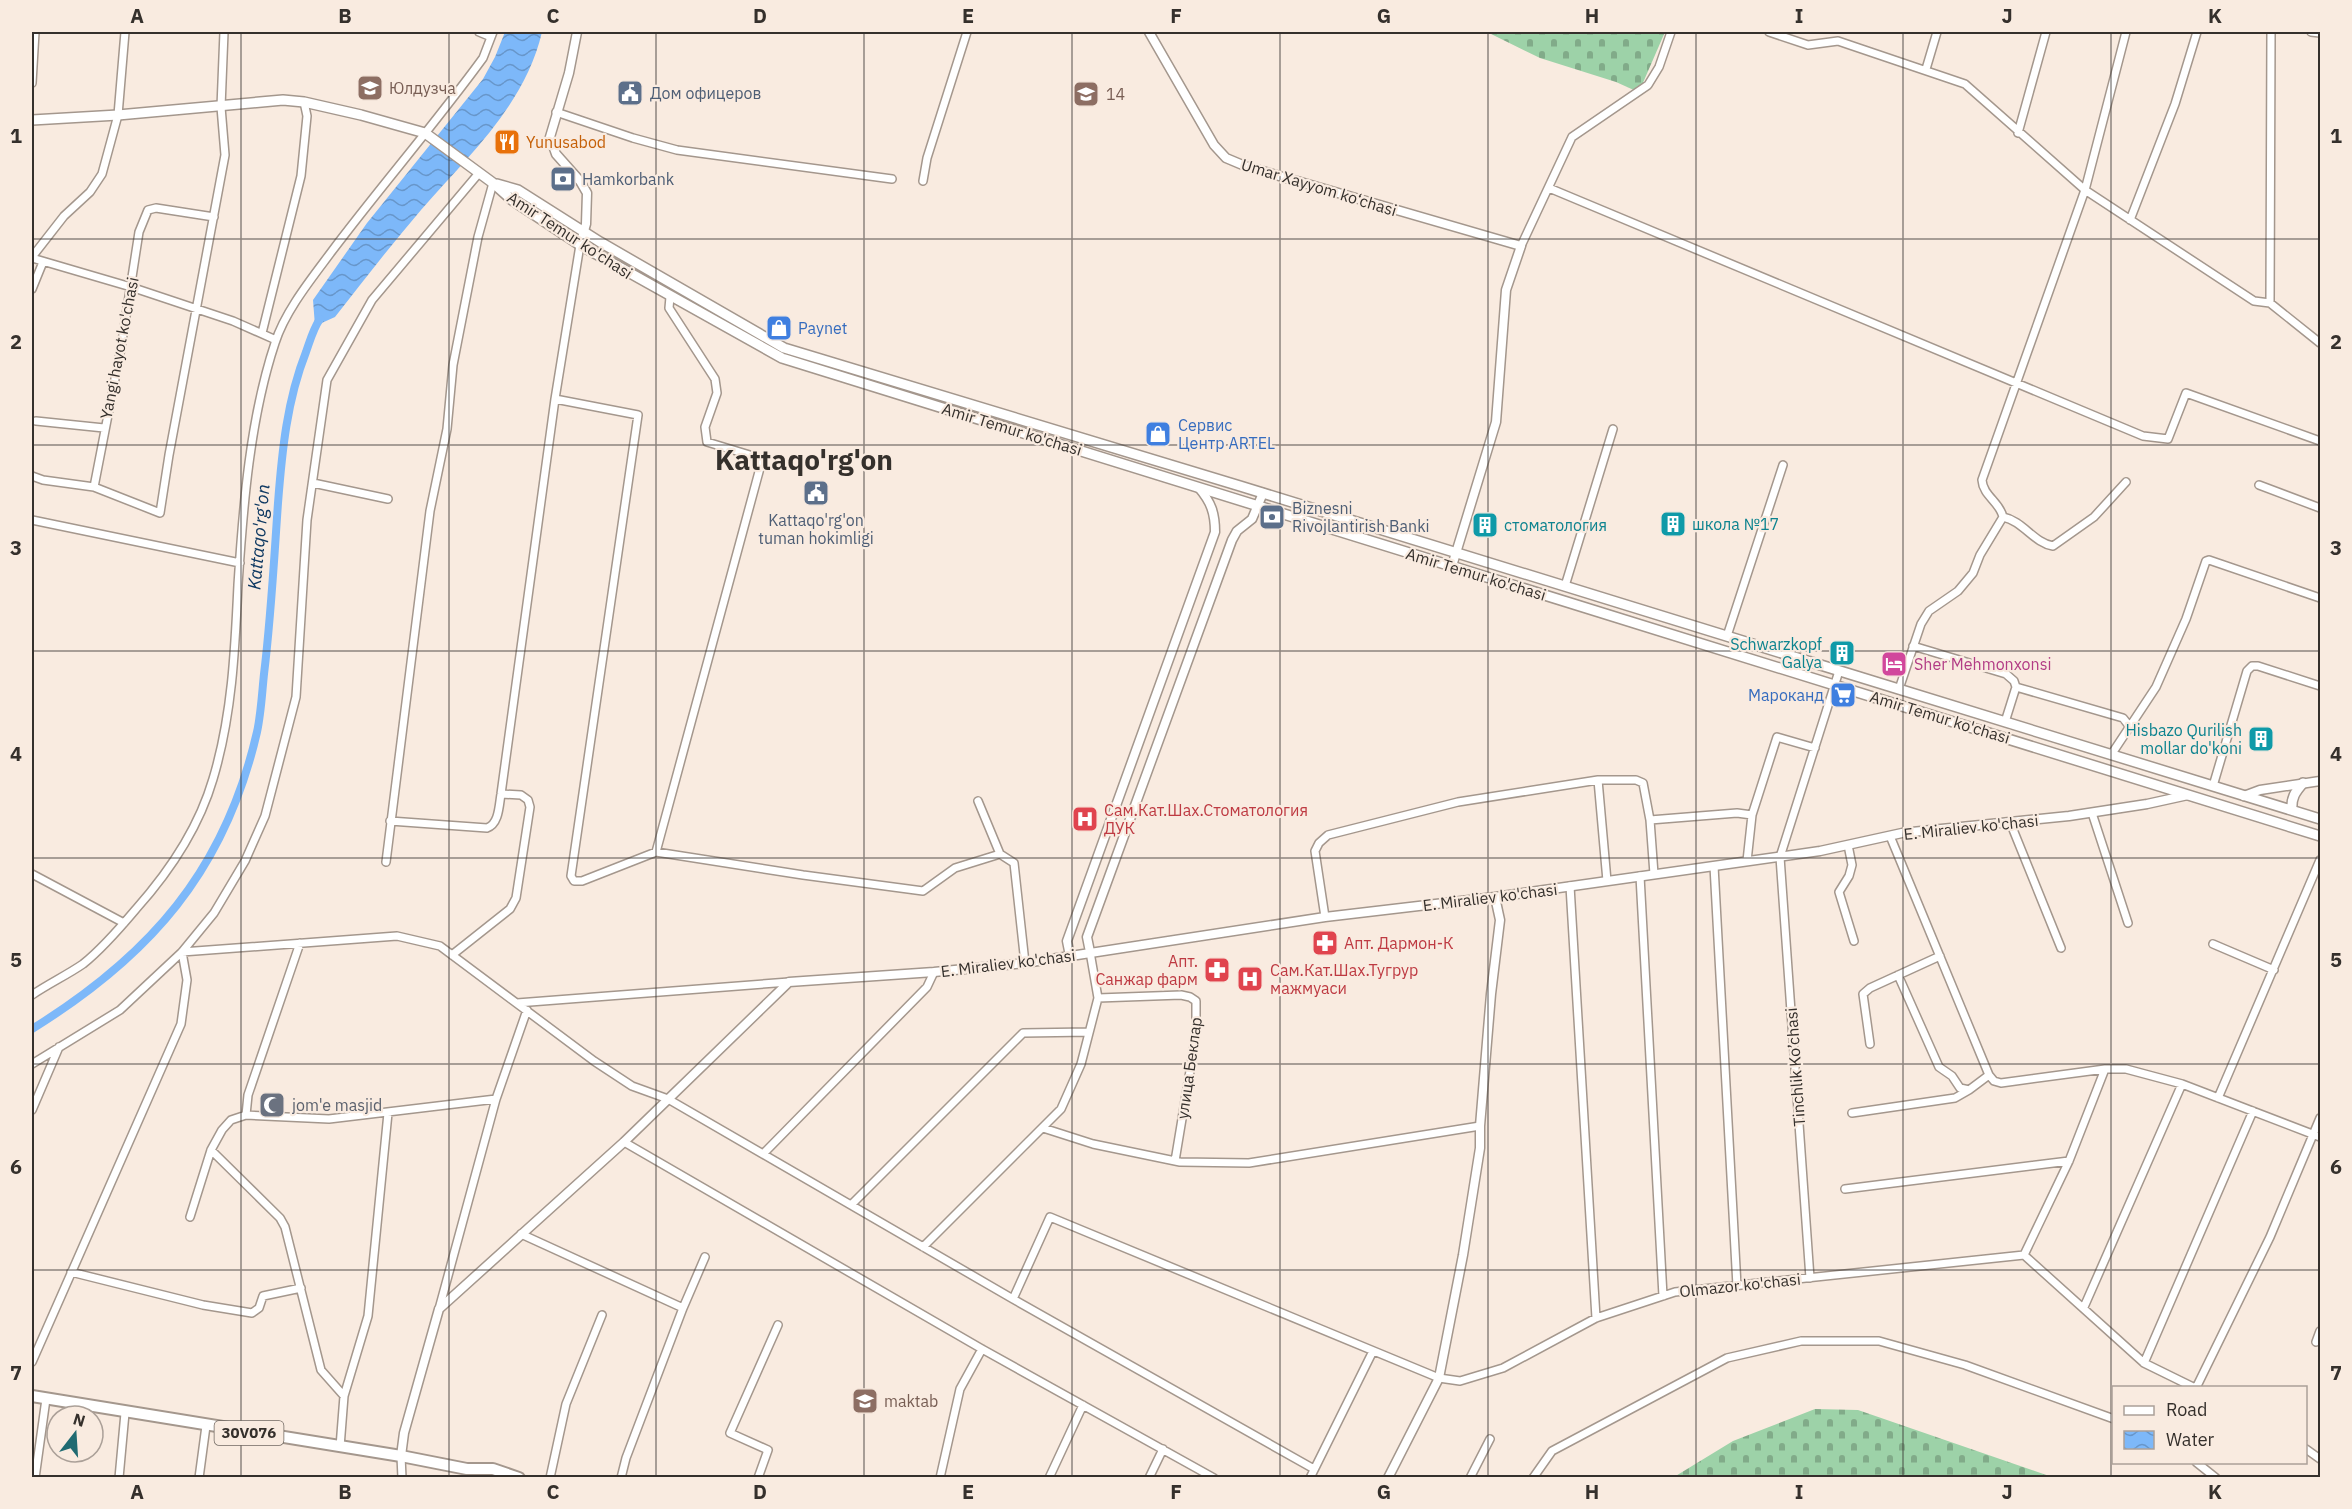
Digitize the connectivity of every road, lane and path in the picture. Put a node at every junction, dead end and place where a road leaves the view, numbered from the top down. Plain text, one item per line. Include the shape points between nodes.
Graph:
1 (34, 32) edge
2 (125, 32) edge
3 (224, 32) edge
4 (480, 32) edge
5 (577, 32) edge
6 (967, 32) edge
7 (1149, 32) edge
8 (1671, 32) edge
9 (1769, 32) edge
10 (1841, 32) edge
11 (1937, 32) edge
12 (2046, 32) edge
13 (2126, 32) edge
14 (2197, 32) edge
15 (2271, 32) edge
16 (2311, 32) edge
17 (2320, 33) edge
18 (492, 34) edge
19 (1838, 41) junction
20 (1926, 69) junction
21 (32, 83) edge
22 (304, 102) junction
23 (221, 106) junction
24 (556, 112) junction
25 (118, 115) junction
26 (32, 120) edge
27 (2018, 133) junction
28 (428, 135) junction
29 (479, 172) junction
30 (892, 179) dead end
31 (923, 181) dead end
32 (493, 183) junction
33 (1549, 188) junction
34 (2085, 190) junction
35 (214, 217) junction
36 (2130, 220) junction
37 (584, 232) junction
38 (580, 245) junction
39 (1521, 246) junction
40 (32, 258) edge
41 (44, 262) junction
42 (131, 286) junction
43 (32, 289) edge
44 (670, 297) junction
45 (2270, 303) junction
46 (197, 310) junction
47 (262, 333) junction
48 (276, 340) junction
49 (2320, 343) edge
50 (2015, 383) junction
51 (897, 388) junction
52 (555, 399) junction
53 (36, 420) dead end
54 (104, 428) junction
55 (1613, 429) dead end
56 (2320, 441) edge
57 (1783, 465) dead end
58 (32, 476) edge
59 (2126, 482) dead end
60 (312, 483) junction
61 (2259, 484) dead end
62 (94, 487) junction
63 (1199, 488) junction
64 (1263, 494) junction
65 (388, 499) dead end
66 (1258, 507) junction
67 (2320, 508) edge
68 (2003, 517) junction
69 (32, 520) edge
70 (1456, 552) junction
71 (240, 563) junction
72 (1452, 566) junction
73 (1565, 586) junction
74 (2320, 598) edge
75 (1727, 636) junction
76 (1913, 646) junction
77 (1839, 671) junction
78 (1835, 684) junction
79 (2320, 686) edge
80 (2016, 687) junction
81 (1899, 689) junction
82 (2005, 722) junction
83 (2130, 727) junction
84 (1815, 748) junction
85 (2111, 755) junction
86 (1598, 780) junction
87 (2320, 781) edge
88 (2303, 783) junction
89 (2213, 786) junction
90 (501, 794) junction
91 (2188, 795) junction
92 (2244, 796) junction
93 (978, 801) dead end
94 (2292, 810) junction
95 (2092, 813) junction
96 (1752, 815) junction
97 (2320, 819) edge
98 (1650, 820) junction
99 (390, 821) junction
100 (2010, 822) junction
101 (1890, 836) junction
102 (2320, 836) edge
103 (1848, 845) junction
104 (656, 852) junction
105 (1000, 854) junction
106 (1780, 857) junction
107 (2320, 860) edge
108 (1747, 861) junction
109 (386, 862) dead end
110 (1714, 866) junction
111 (32, 874) edge
112 (1654, 874) junction
113 (1640, 876) junction
114 (1607, 881) junction
115 (1570, 886) junction
116 (1495, 897) junction
117 (1325, 918) junction
118 (124, 923) junction
119 (2128, 923) dead end
120 (1854, 941) dead end
121 (300, 943) junction
122 (2213, 944) dead end
123 (2061, 948) dead end
124 (182, 952) junction
125 (1090, 952) junction
126 (452, 955) junction
127 (1070, 956) junction
128 (1940, 956) junction
129 (1025, 963) junction
130 (2274, 970) junction
131 (934, 972) junction
132 (1898, 975) junction
133 (789, 982) junction
134 (32, 995) edge
135 (1098, 998) junction
136 (517, 1003) junction
137 (527, 1010) junction
138 (1089, 1032) junction
139 (1870, 1044) dead end
140 (59, 1047) junction
141 (32, 1064) edge
142 (2105, 1069) junction
143 (1989, 1075) junction
144 (2182, 1084) junction
145 (1969, 1090) junction
146 (2218, 1098) junction
147 (496, 1099) junction
148 (668, 1099) junction
149 (32, 1110) edge
150 (2253, 1111) junction
151 (388, 1113) junction
152 (1852, 1113) dead end
153 (246, 1115) junction
154 (2320, 1118) edge
155 (1480, 1126) junction
156 (1043, 1128) junction
157 (2317, 1136) edge
158 (624, 1142) junction
159 (211, 1150) junction
160 (763, 1154) junction
161 (1175, 1161) junction
162 (2068, 1161) junction
163 (1845, 1189) dead end
164 (851, 1205) junction
165 (190, 1217) dead end
166 (521, 1234) junction
167 (923, 1247) junction
168 (2024, 1255) junction
169 (705, 1257) dead end
170 (71, 1272) junction
171 (1810, 1278) junction
172 (1737, 1286) junction
173 (301, 1288) junction
174 (1663, 1296) junction
175 (1013, 1299) junction
176 (2084, 1307) junction
177 (683, 1308) junction
178 (439, 1309) junction
179 (602, 1315) dead end
180 (1596, 1318) junction
181 (778, 1325) dead end
182 (2320, 1331) edge
183 (2316, 1341) dead end
184 (982, 1349) junction
185 (1374, 1351) junction
186 (32, 1362) edge
187 (2144, 1363) junction
188 (1438, 1378) junction
189 (2191, 1386) edge
190 (2196, 1386) edge
191 (32, 1396) edge
192 (344, 1396) junction
193 (46, 1399) junction
194 (1083, 1405) junction
195 (125, 1413) junction
196 (2112, 1418) edge
197 (206, 1426) junction
198 (1490, 1439) dead end
199 (340, 1447) junction
200 (1163, 1449) junction
201 (2307, 1450) edge
202 (401, 1456) junction
203 (2320, 1459) edge
204 (2198, 1464) edge
205 (1314, 1469) junction
206 (467, 1470) junction
207 (35, 1478) edge
208 (119, 1478) edge
209 (199, 1478) edge
210 (402, 1478) edge
211 (482, 1478) edge
212 (519, 1478) edge
213 (550, 1478) edge
214 (621, 1478) edge
215 (759, 1478) edge
216 (939, 1478) edge
217 (1049, 1478) edge
218 (1149, 1478) edge
219 (1214, 1478) edge
220 (1310, 1478) edge
221 (1388, 1478) edge
222 (1470, 1478) edge
223 (1533, 1478) edge
224 (2216, 1478) edge

1 - 21 street
2 - 25 street
3 - 23 street
4 - 18 street
5 - 24 street
6 - 31 street
7 - 39 street, Umar Xayyom ko‘chasi via 1214,145 1226,158
8 - 33 street via 1648,85 1572,137
9 - 19 street via 1808,45
10 - 19 street
11 - 20 street
12 - 27 street
13 - 34 street
14 - 36 street via 2175,104
15 - 45 street
16 - 17 street
18 - 28 street via 483,58
19 - 20 street
20 - 27 street via 1965,84
22 - 23 main road via 283,100
22 - 28 main road
22 - 47 street via 301,176
23 - 25 main road
23 - 35 street via 225,155
24 - 30 street via 677,150
24 - 37 street via 550,137 556,154 587,193
25 - 26 main road
25 - 40 street via 102,174
27 - 34 street
28 - 29 main road
28 - 48 street via 362,210 313,276
29 - 32 main road
29 - 60 street via 372,300 327,380
32 - 37 main road, Amir Temur ko'chasi via 518,190
32 - 38 main road, Amir Temur ko'chasi
32 - 99 street via 475,248 453,365
33 - 39 street
33 - 50 street
34 - 36 street
34 - 50 street
35 - 42 street, Yangi hayot ko'chasi via 148,210 139,232
35 - 46 street
36 - 45 street via 2254,301
37 - 38 street
37 - 51 main road, Amir Temur ko'chasi via 776,344
38 - 44 main road, Amir Temur ko'chasi
38 - 52 street
39 - 70 street via 1506,290 1496,422
40 - 41 street
41 - 42 street
41 - 43 street
42 - 46 street
42 - 54 street, Yangi hayot ko'chasi
44 - 51 main road, Amir Temur ko'chasi via 782,358
44 - 104 street via 672,314 715,379 717,393 705,427 707,442 753,456 760,468
45 - 49 street
46 - 47 street
46 - 62 street via 160,513
47 - 48 street
48 - 71 street via 253,442
50 - 56 street via 2143,436 2168,439 2186,393
50 - 68 street via 1982,480 1982,488
51 - 63 main road, Amir Temur ko'chasi
51 - 64 main road, Amir Temur ko'chasi
52 - 90 street
52 - 104 street via 638,415 571,876 574,881 582,881
53 - 54 street
54 - 62 street, Yangi hayot ko'chasi
55 - 73 street
57 - 75 street
58 - 62 street
59 - 68 street via 2094,517 2053,546 2014,519
60 - 65 street
60 - 124 street via 296,697 265,816 245,861 214,913
61 - 67 street
63 - 66 main road, Amir Temur ko'chasi
63 - 127 street via 1215,516 1215,531 1067,941
64 - 66 street
64 - 70 main road, Amir Temur ko'chasi
66 - 72 main road, Amir Temur ko'chasi
66 - 125 street via 1232,540 1087,937
68 - 76 street via 1973,573 1958,591 1929,611
69 - 71 street
70 - 72 street
70 - 73 main road, Amir Temur ko'chasi
71 - 118 street via 231,692 214,777 183,846
72 - 78 main road, Amir Temur ko'chasi
73 - 75 main road, Amir Temur ko'chasi
74 - 83 street via 2206,561 2156,687
75 - 77 main road, Amir Temur ko'chasi
76 - 80 street via 2006,674
76 - 81 street
77 - 78 street
77 - 81 main road, Amir Temur ko'chasi
78 - 84 street
78 - 91 main road, Amir Temur ko'chasi
79 - 89 street via 2252,666 2247,671
80 - 82 street
80 - 83 street via 2123,718
81 - 82 main road, Amir Temur ko'chasi
82 - 85 main road, Amir Temur ko'chasi
83 - 85 street
84 - 96 street via 1777,737
84 - 106 street
85 - 89 main road, Amir Temur ko'chasi
86 - 98 street via 1643,783
86 - 114 street
86 - 117 street via 1458,802 1328,835 1315,851
87 - 88 street
88 - 92 street
88 - 94 main road via 2294,793
89 - 92 main road, Amir Temur ko'chasi
90 - 99 street via 492,827
90 - 126 street via 521,795 530,807 516,898 510,909
91 - 95 street, E. Miraliev ko'chasi
91 - 102 main road, Amir Temur ko'chasi
92 - 94 main road, Amir Temur ko'chasi
93 - 105 street
94 - 97 main road, Amir Temur ko'chasi
95 - 100 street, E. Miraliev ko'chasi
95 - 119 street
96 - 98 street
96 - 108 street
98 - 112 street
99 - 109 street
100 - 101 street, E. Miraliev ko'chasi
100 - 123 street
101 - 103 street, E. Miraliev ko'chasi
101 - 128 street
103 - 106 street, E. Miraliev ko'chasi
103 - 120 street via 1852,865 1839,892
104 - 105 street via 923,891 955,868
105 - 129 street via 1014,863
106 - 108 street, E. Miraliev ko'chasi
106 - 171 street, Tinchlik Ko’chasi
107 - 130 street
108 - 110 street, E. Miraliev ko'chasi
110 - 112 street, E. Miraliev ko'chasi
110 - 172 street
111 - 118 street
112 - 113 street, E. Miraliev ko'chasi
113 - 114 street, E. Miraliev ko'chasi
113 - 174 street
114 - 115 street, E. Miraliev ko'chasi
115 - 116 street, E. Miraliev ko'chasi
115 - 180 street
116 - 117 street, E. Miraliev ko'chasi
116 - 155 street via 1500,921
117 - 125 street, E. Miraliev ko'chasi
118 - 134 street via 83,963
121 - 124 street
121 - 126 street via 397,936 440,946
121 - 153 street via 248,1095
122 - 130 street
124 - 140 street via 120,1010
124 - 170 street via 187,980 181,1024
125 - 127 street, E. Miraliev ko'chasi
125 - 135 street
126 - 136 street
127 - 129 street, E. Miraliev ko'chasi
128 - 132 street
128 - 143 street
129 - 131 street, E. Miraliev ko'chasi
130 - 146 street
131 - 133 street, E. Miraliev ko'chasi
131 - 160 street via 927,987
132 - 139 street via 1863,994
132 - 145 street via 1939,1067 1960,1088
133 - 136 street
133 - 148 street
135 - 138 street
135 - 161 street, улица Беклар via 1181,995 1196,1001 1193,1053
136 - 137 street
137 - 147 street
137 - 148 street via 632,1086
138 - 156 street via 1081,1064 1061,1109
138 - 164 street via 1023,1033
140 - 141 street
140 - 149 street
142 - 143 street via 2001,1083
142 - 144 street via 2126,1069
142 - 162 street
143 - 145 street
144 - 146 street
144 - 176 street
145 - 152 street via 1955,1098
146 - 150 street
147 - 151 street
147 - 178 street
148 - 158 street
148 - 160 street
150 - 157 street
150 - 187 street
151 - 153 street via 329,1119
151 - 192 street via 368,1316
153 - 159 street via 231,1120
154 - 157 street
155 - 161 street via 1249,1163
155 - 188 street via 1465,1243
156 - 161 street via 1093,1144
156 - 167 street
157 - 190 street
158 - 166 street
158 - 184 street
159 - 165 street
159 - 173 street via 280,1218
160 - 164 street
162 - 163 street
162 - 168 street
164 - 167 street
166 - 177 street
166 - 178 street
167 - 175 street
168 - 171 street, Olmazor ko'chasi
168 - 176 street
169 - 177 street
170 - 173 street via 203,1305 252,1313 259,1308 263,1296
170 - 186 street
171 - 172 street, Olmazor ko'chasi
172 - 174 street, Olmazor ko'chasi
173 - 192 street via 321,1370
174 - 180 street, Olmazor ko'chasi
175 - 185 street via 1050,1217
175 - 205 street
176 - 187 street
177 - 214 street
178 - 202 street
179 - 213 street via 566,1404
180 - 188 street, Olmazor ko'chasi via 1503,1368 1460,1381
181 - 215 street via 730,1433 768,1450
182 - 183 street
184 - 194 street
184 - 216 street via 960,1389
185 - 188 street
185 - 205 street
187 - 189 street
188 - 221 street
191 - 193 main road, 30V076
192 - 199 street
193 - 195 main road, 30V076
193 - 207 street
194 - 200 street
194 - 217 street
195 - 197 main road, 30V076
195 - 208 street
196 - 223 street via 1965,1365 1879,1341 1801,1341 1727,1358 1552,1451
197 - 199 main road, 30V076
197 - 209 street
198 - 222 street
199 - 202 main road, 30V076
200 - 218 street
200 - 219 street
201 - 203 street
202 - 206 main road, 30V076
202 - 210 street
204 - 224 street
205 - 220 street
206 - 211 main road, 30V076
206 - 212 main road, 30V076 via 493,1469

